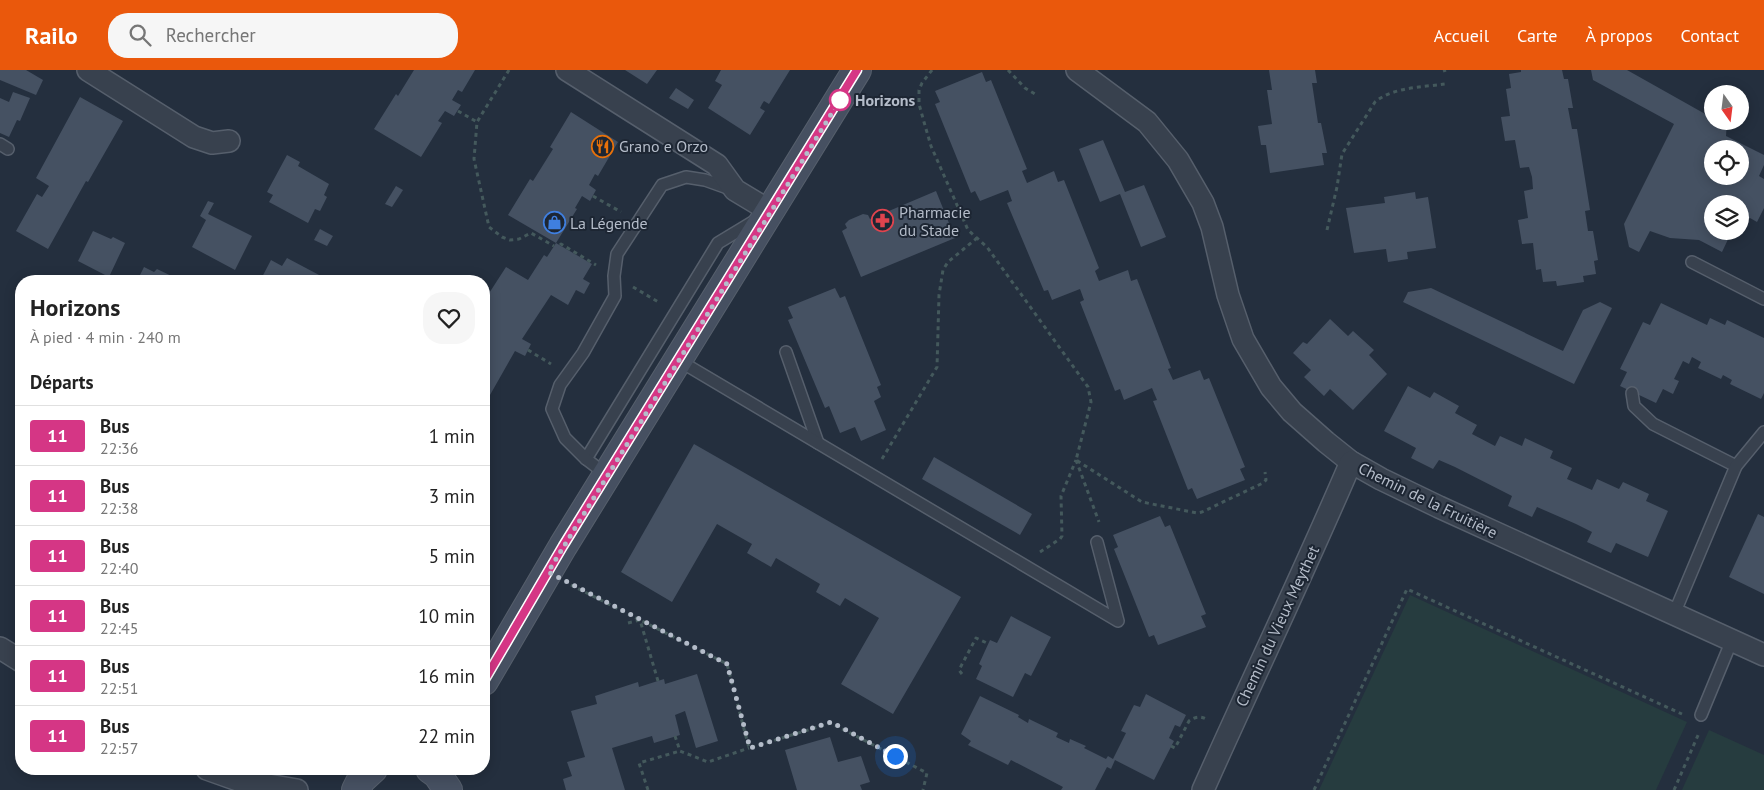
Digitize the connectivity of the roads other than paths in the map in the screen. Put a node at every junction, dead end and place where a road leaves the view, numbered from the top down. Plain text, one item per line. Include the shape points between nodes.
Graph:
1 (88, 70) edge
2 (567, 70) edge
3 (857, 70) edge
4 (1077, 70) edge
5 (229, 141) dead end
6 (735, 190) junction
7 (770, 211) junction
8 (1692, 262) dead end
9 (1764, 299) edge
10 (786, 352) dead end
11 (678, 360) junction
12 (1632, 393) dead end
13 (1764, 432) edge
14 (818, 443) junction
15 (1351, 462) junction
16 (1736, 466) junction
17 (597, 467) junction
18 (1097, 542) road end
19 (1674, 614) junction
20 (1732, 640) junction
21 (0, 648) edge
22 (1764, 655) edge
23 (15, 657) edge
24 (490, 671) edge
25 (1700, 719) road end
26 (224, 775) edge
27 (366, 775) edge
28 (297, 790) edge
29 (356, 790) edge
30 (1203, 790) edge

1 - 5 street via 194,137 212,143
2 - 6 street via 717,165
3 - 7 main road
4 - 15 street, Chemin de la Fruitière via 1147,122 1178,160 1203,203 1232,310 1254,360 1292,412
6 - 7 street
6 - 17 lane via 686,176 662,185 616,254 615,296 583,353 560,385 552,409 565,438
7 - 11 main road
7 - 17 lane via 718,243
8 - 9 lane
10 - 14 lane
11 - 14 lane
11 - 17 main road
12 - 16 lane via 1634,406 1653,424
13 - 16 lane
14 - 18 lane via 1118,620
15 - 19 street, Chemin de la Fruitière via 1439,507
15 - 30 street, Chemin du Vieux Meythet
16 - 19 lane
17 - 24 main road via 548,572
19 - 20 street, Chemin de la Fruitière
20 - 22 street, Chemin de la Fruitière
20 - 25 lane
21 - 23 street
26 - 28 street
27 - 29 main road

